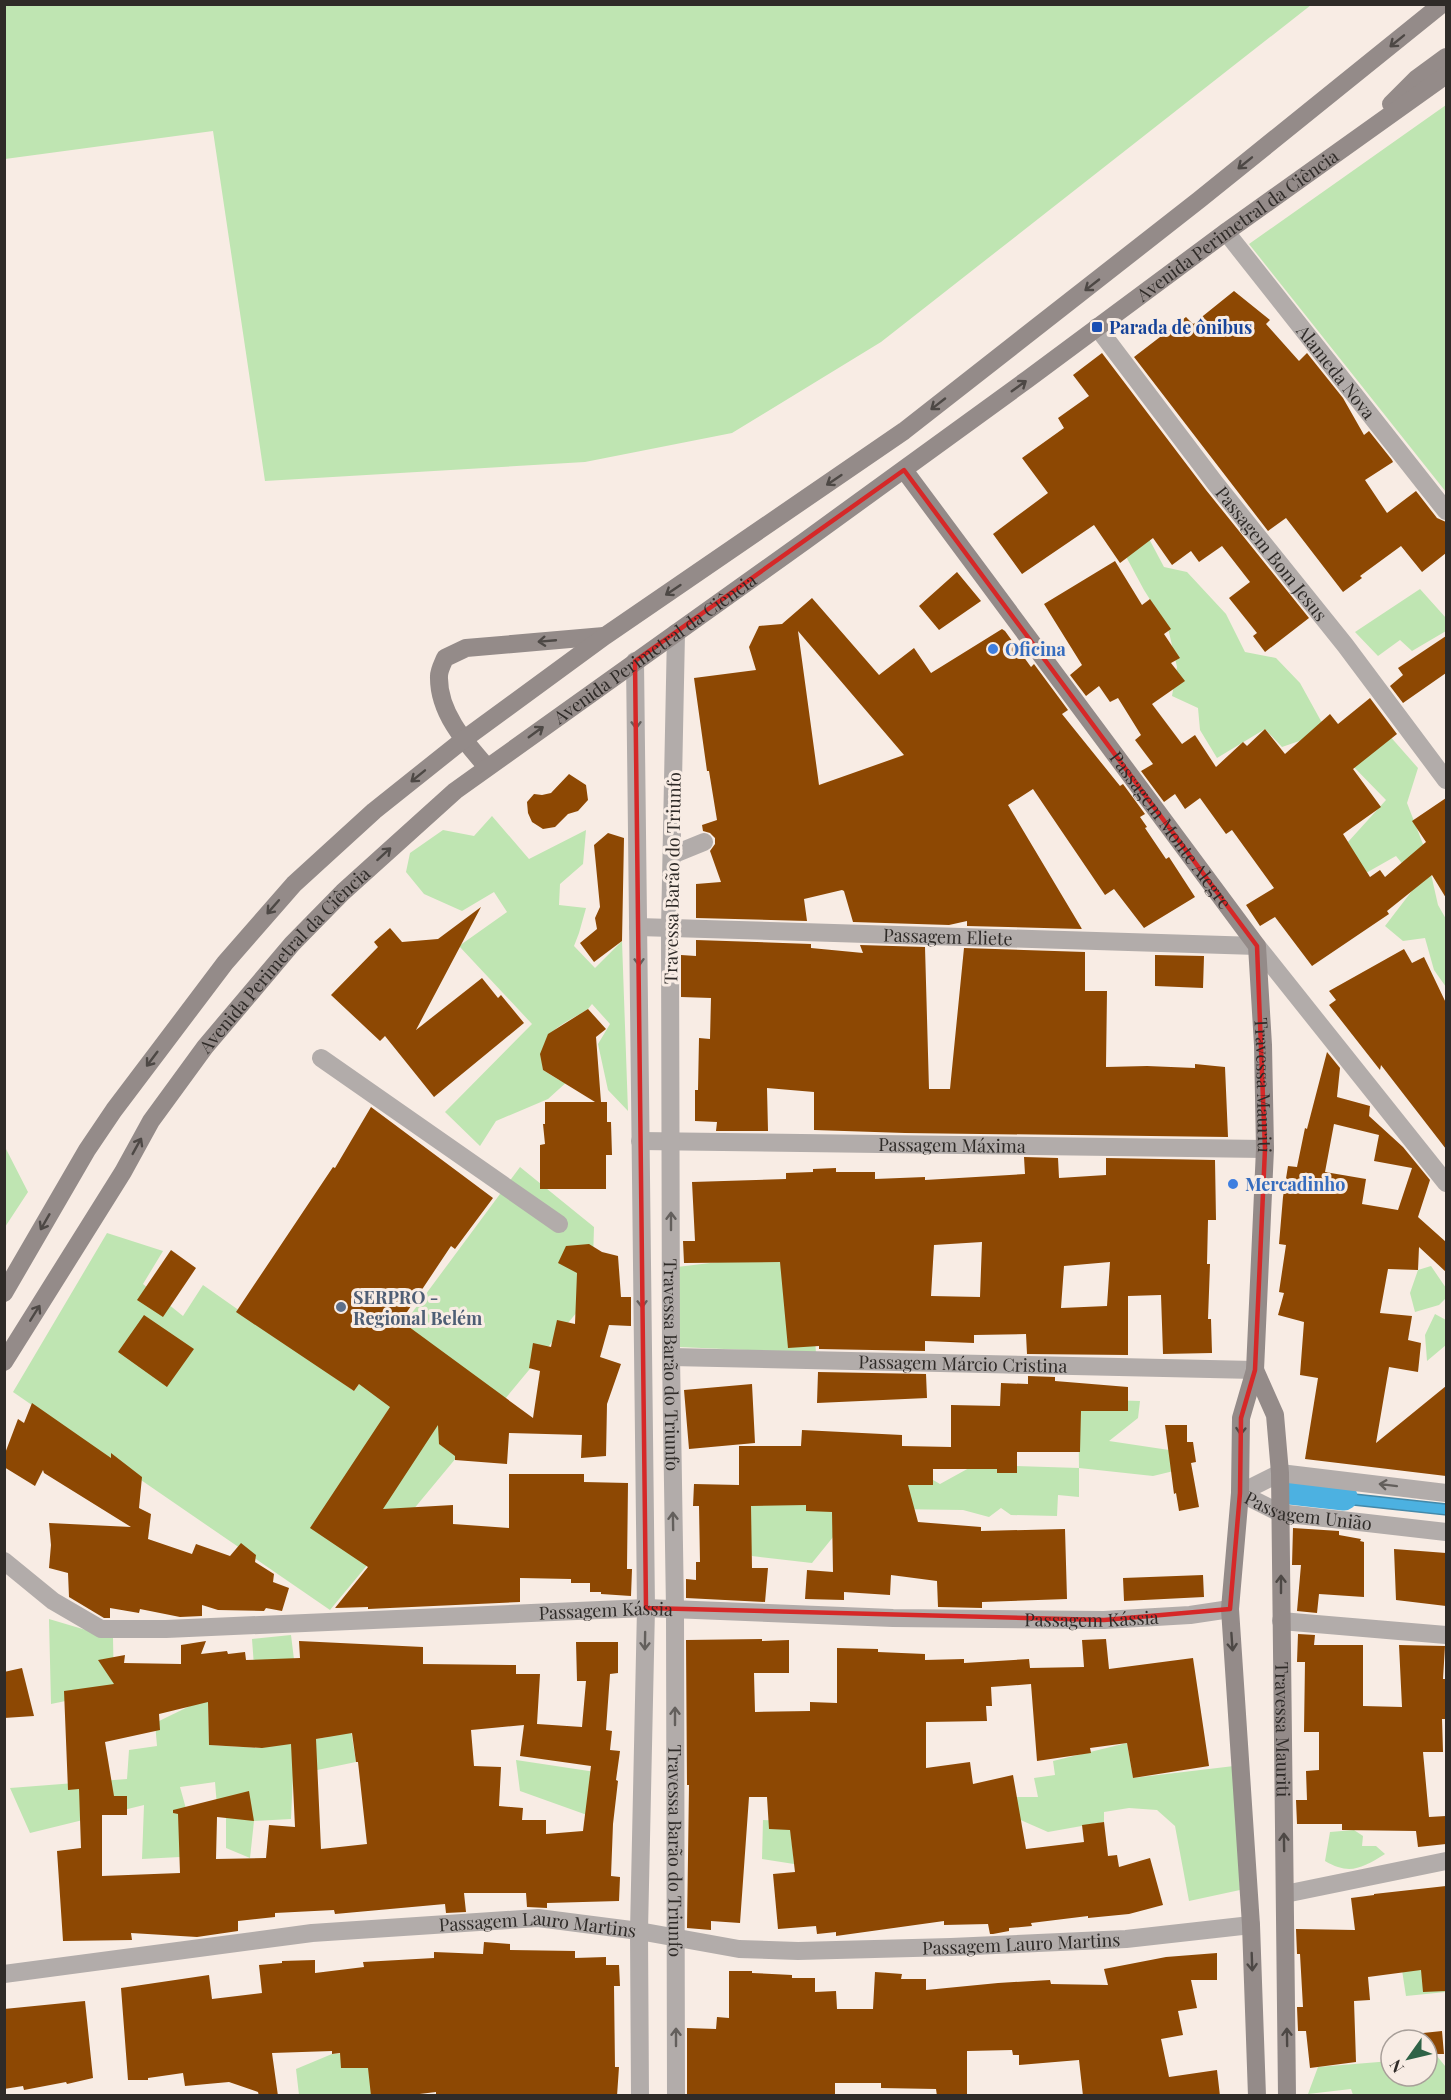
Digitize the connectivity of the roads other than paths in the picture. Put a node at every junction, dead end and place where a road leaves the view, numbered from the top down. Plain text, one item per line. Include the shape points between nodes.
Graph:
1 (1442, 4) edge
2 (1446, 57) edge
3 (1446, 75) edge
4 (1378, 123) junction
5 (1226, 232) junction
6 (1097, 327) junction
7 (904, 470) junction
8 (1446, 511) edge
9 (676, 633) junction
10 (605, 636) junction
11 (635, 661) junction
12 (463, 740) junction
13 (487, 767) junction
14 (1446, 780) edge
15 (704, 842) dead end
16 (672, 855) junction
17 (638, 927) junction
18 (670, 929) junction
19 (1257, 946) junction
20 (321, 1058) dead end
21 (640, 1141) junction
22 (671, 1142) junction
23 (1265, 1149) junction
24 (1446, 1183) edge
25 (559, 1224) dead end
26 (4, 1293) edge
27 (671, 1357) junction
28 (4, 1362) edge
29 (1255, 1370) junction
30 (1280, 1473) junction
31 (1446, 1493) edge
32 (1240, 1494) junction
33 (1280, 1513) junction
34 (1446, 1532) edge
35 (4, 1561) edge
36 (646, 1608) junction
37 (675, 1609) junction
38 (1230, 1609) junction
39 (1281, 1621) junction
40 (1446, 1635) edge
41 (1446, 1861) edge
42 (1285, 1894) junction
43 (1251, 1925) junction
44 (639, 1931) junction
45 (676, 1939) junction
46 (4, 1974) edge
47 (640, 2096) edge
48 (676, 2096) edge
49 (1257, 2096) edge
50 (1287, 2096) edge

1 -> 10 main road, Avenida Perimetral da Ciência via 904,431
2 - 4 main road via 1416,79
3 - 4 main road, Avenida Perimetral da Ciência
4 - 5 main road, Avenida Perimetral da Ciência
5 - 6 main road, Avenida Perimetral da Ciência
5 - 8 street, Alameda Nova
7 -> 6 main road, Avenida Perimetral da Ciência
6 - 14 street, Passagem Bom Jesus
7 - 9 main road, Avenida Perimetral da Ciência
7 - 19 main road, Passagem Monte Alegre
9 - 11 main road, Avenida Perimetral da Ciência
9 - 16 street, Travessa Barão do Triunfo
10 - 12 main road, Avenida Perimetral da Ciência
10 -> 12 main road via 466,648 445,658 439,675 444,705
13 -> 11 main road, Avenida Perimetral da Ciência
11 -> 17 street, Travessa Barão do Triunfo
12 - 13 main road
12 -> 26 main road, Avenida Perimetral da Ciência via 374,811 294,884 225,963 87,1150
28 -> 13 main road, Avenida Perimetral da Ciência via 151,1121 205,1047 292,944 343,892 454,791
15 - 16 street
16 - 18 street, Travessa Barão do Triunfo
17 - 18 street, Passagem Eliete
17 -> 21 street, Travessa Barão do Triunfo
18 - 19 street, Passagem Eliete
18 - 22 street, Travessa Barão do Triunfo
19 - 23 main road, Travessa Mauriti
19 - 24 street, Passagem Monte Alegre
20 - 25 street
21 - 22 street, Passagem Máxima
21 -> 36 street, Travessa Barão do Triunfo
22 - 23 street, Passagem Máxima
27 -> 22 street, Travessa Barão do Triunfo
23 - 29 main road, Travessa Mauriti
27 - 29 street, Passagem Márcio Cristina
37 -> 27 street, Travessa Barão do Triunfo
29 - 30 main road, Travessa Mauriti via 1275,1415
29 -> 32 main road, Travessa Mauriti via 1241,1418
31 -> 30 street, Passagem União
30 - 32 street, Passagem União
30 - 33 main road, Travessa Mauriti
32 - 33 street, Passagem União
32 - 38 main road, Travessa Mauriti
33 - 34 street, Passagem União
39 -> 33 main road, Travessa Mauriti
35 - 36 street, Passagem Kássia via 53,1601 100,1629
36 - 37 street, Passagem Kássia
36 -> 44 street, Travessa Barão do Triunfo
37 - 38 street, Passagem Kássia via 893,1618 1104,1620
45 -> 37 street, Travessa Barão do Triunfo
38 -> 43 main road, Travessa Mauriti
39 - 40 street
42 -> 39 main road, Travessa Mauriti
41 - 42 street
50 -> 42 main road, Travessa Mauriti
43 - 45 street, Passagem Lauro Martins via 1126,1939 927,1948 798,1951
43 -> 49 main road, Travessa Mauriti
44 - 45 street, Passagem Lauro Martins
44 - 46 street, Passagem Lauro Martins via 538,1918 312,1933
44 - 47 street, Travessa Barão do Triunfo
48 -> 45 street, Travessa Barão do Triunfo

